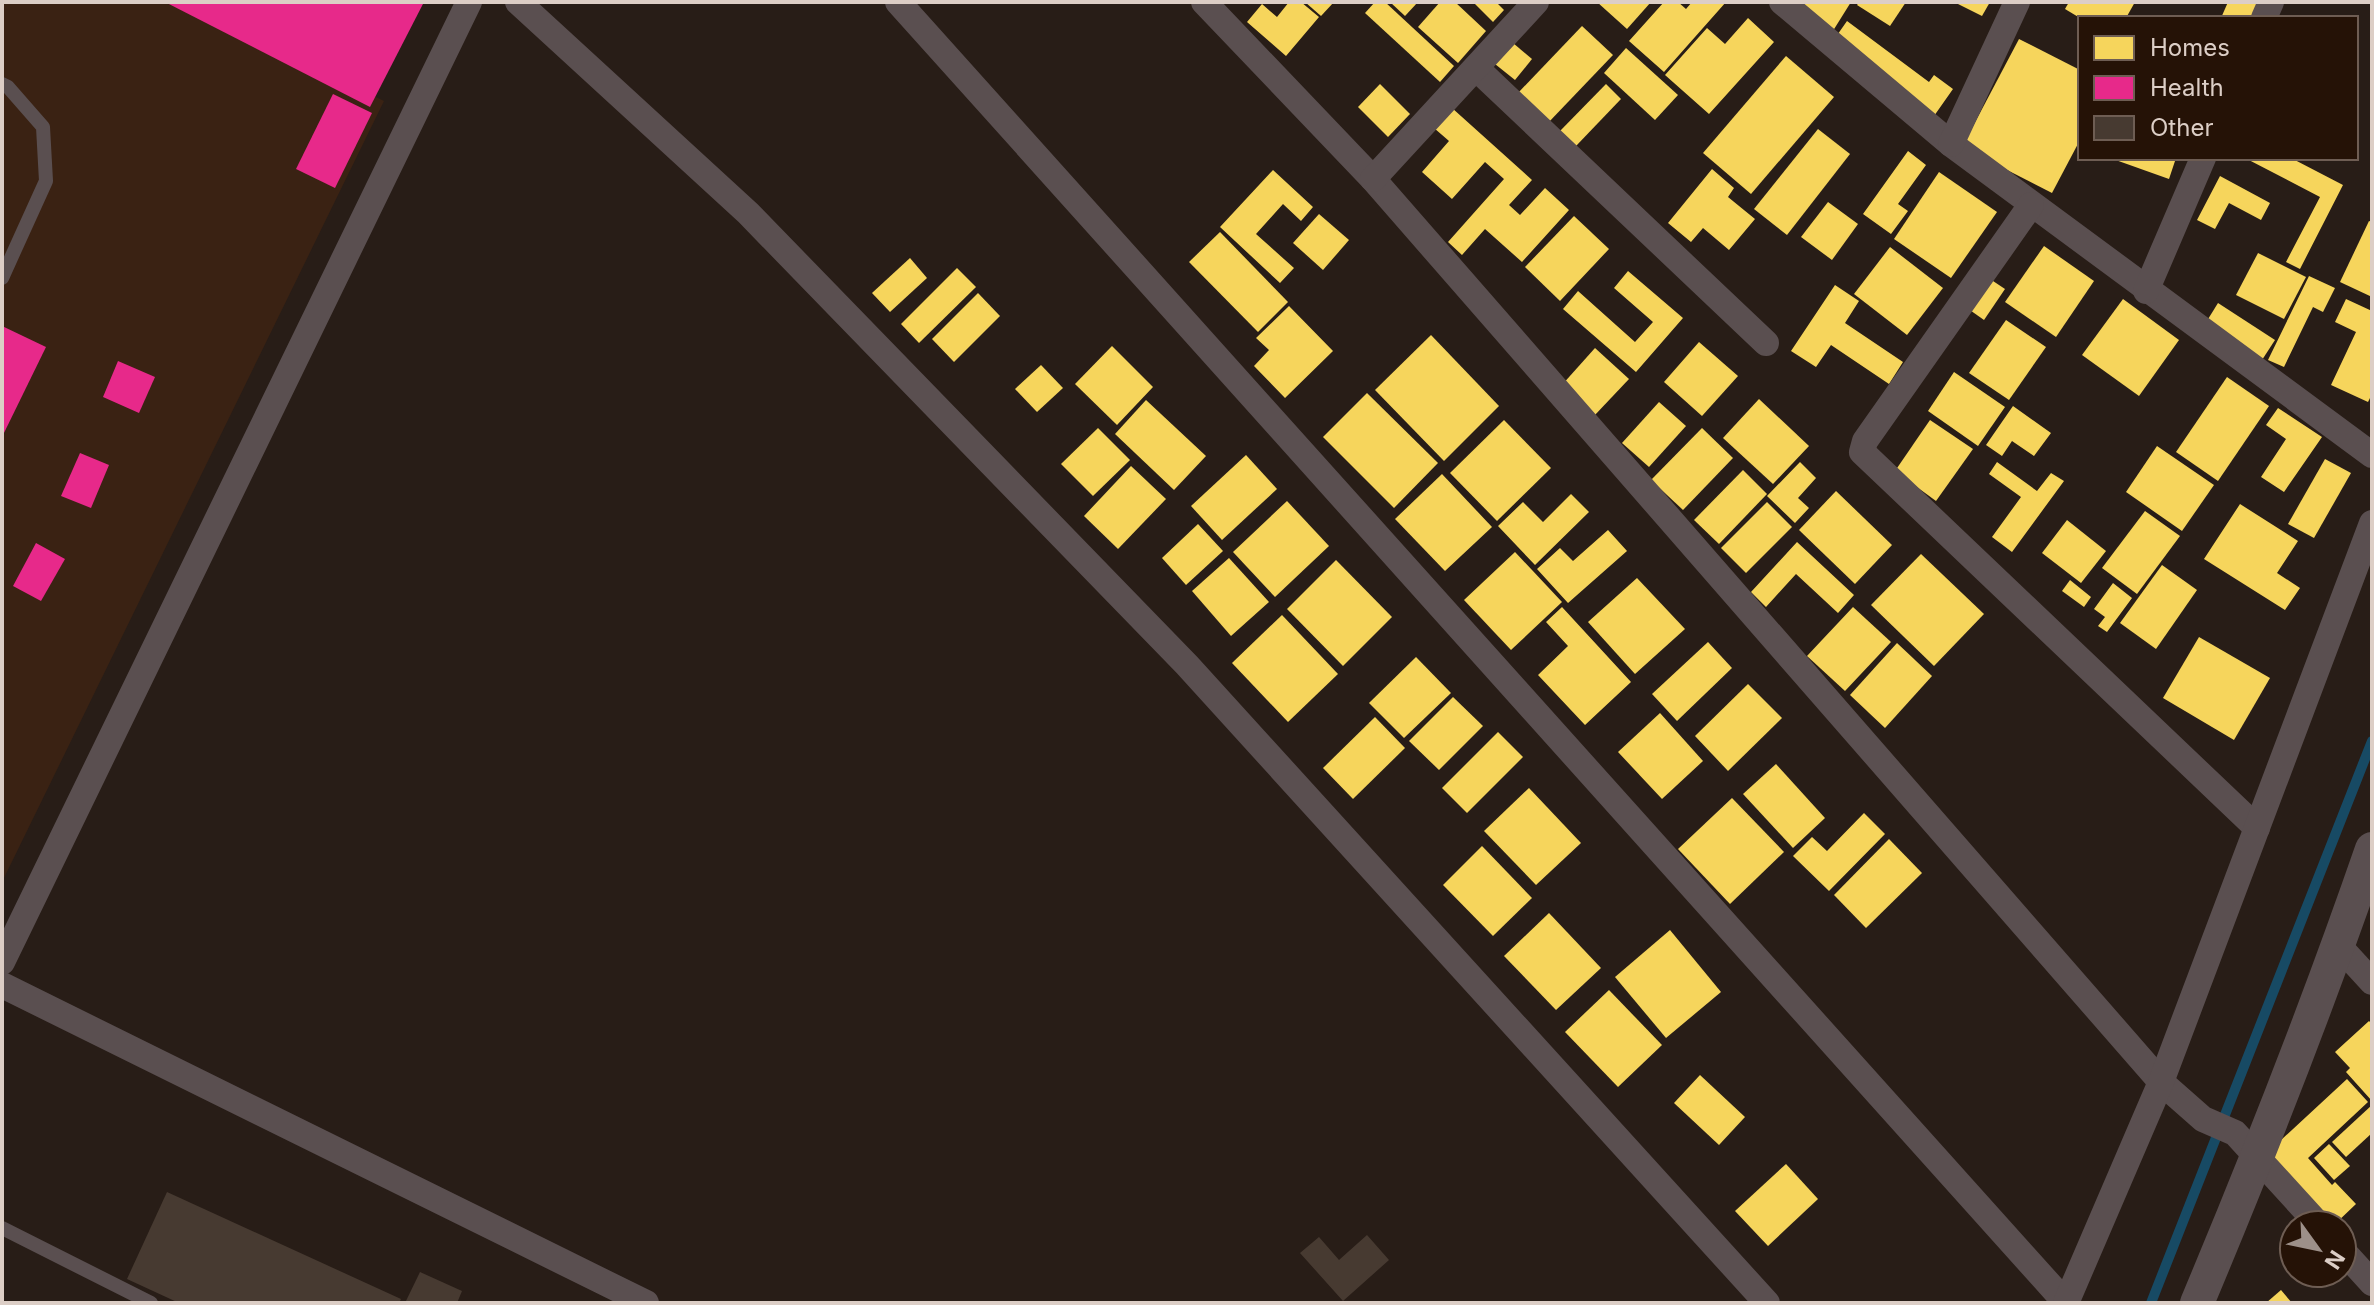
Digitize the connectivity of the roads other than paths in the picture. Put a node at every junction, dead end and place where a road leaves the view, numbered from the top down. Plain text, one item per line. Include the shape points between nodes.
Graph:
1 (469, 2) edge
2 (518, 2) edge
3 (898, 2) edge
4 (1204, 2) edge
5 (1536, 2) edge
6 (1782, 2) edge
7 (2017, 2) edge
8 (1476, 68) junction
9 (4, 88) edge
10 (1951, 144) junction
11 (2202, 160) edge
12 (1373, 179) junction
13 (2031, 205) junction
14 (2, 278) edge
15 (2146, 291) junction
16 (1766, 343) dead end
17 (2372, 455) edge
18 (2372, 523) edge
19 (2257, 828) junction
20 (2372, 849) edge
21 (2339, 946) junction
22 (2, 962) edge
23 (2372, 982) edge
24 (2, 985) edge
25 (2161, 1082) junction
26 (2258, 1158) junction
27 (2304, 1209) edge
28 (2, 1228) edge
29 (2358, 1268) edge
30 (2372, 1283) edge
31 (151, 1303) edge
32 (646, 1303) edge
33 (1767, 1303) edge
34 (2066, 1303) edge
35 (2197, 1303) edge

1 - 22 street
2 - 33 street via 748,213 1187,665
3 - 34 street
4 - 12 street
5 - 8 street
6 - 10 street
7 - 10 street
8 - 12 street
8 - 16 street
9 - 14 lane via 43,127 46,181
10 - 13 street
11 - 15 street
12 - 25 street
13 - 15 street
13 - 19 street via 1862,452
15 - 17 street
18 - 19 street
19 - 25 street
20 - 21 street
21 - 23 street
21 - 26 street
24 - 32 street
25 - 26 street via 2203,1119 2235,1133
25 - 34 street
26 - 27 street
26 - 35 street
28 - 31 lane
29 - 30 street

